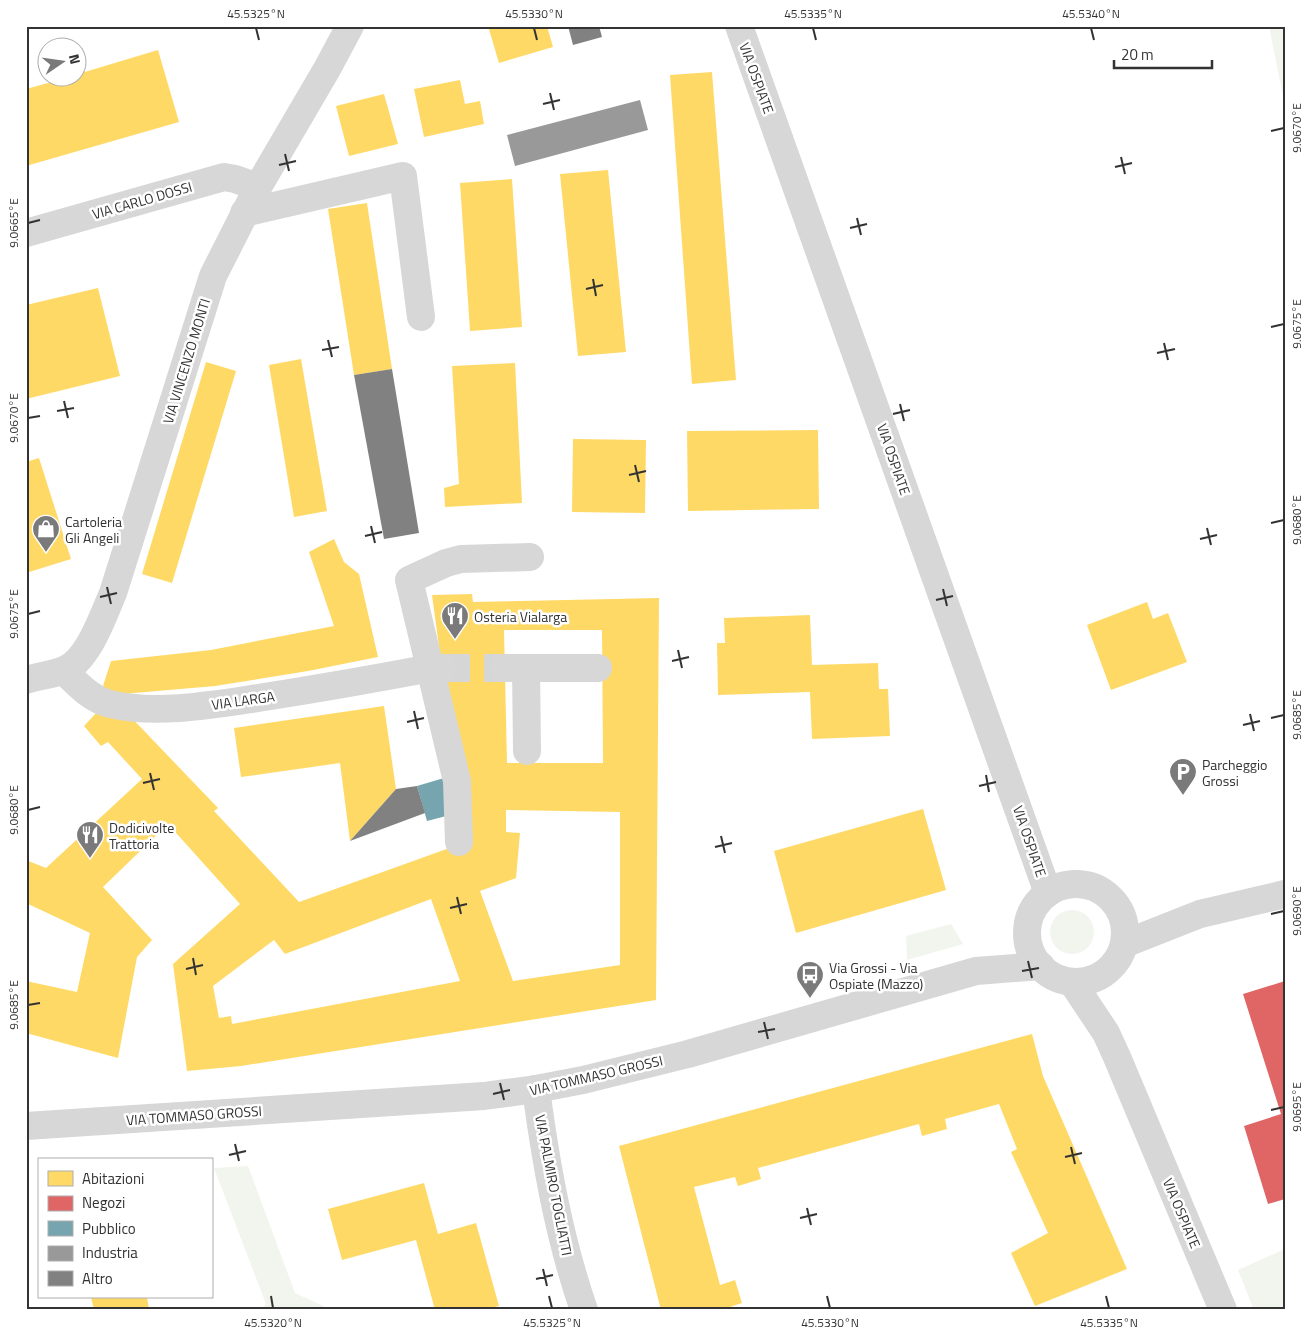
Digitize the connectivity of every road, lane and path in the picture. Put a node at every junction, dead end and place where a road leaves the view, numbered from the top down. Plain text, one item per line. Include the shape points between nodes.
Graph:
1 (350, 26) edge
2 (738, 26) edge
3 (258, 187) junction
4 (244, 213) junction
5 (26, 233) edge
6 (421, 317) dead end
7 (530, 557) dead end
8 (436, 668) junction
9 (598, 668) dead end
10 (64, 671) junction
11 (27, 679) edge
12 (527, 751) dead end
13 (459, 842) dead end
14 (1048, 893) junction
15 (1285, 894) edge
16 (1121, 914) junction
17 (1200, 914) junction
18 (1028, 934) junction
19 (1124, 944) junction
20 (1041, 966) junction
21 (976, 971) junction
22 (1083, 980) junction
23 (536, 1089) junction
24 (26, 1126) edge
25 (584, 1310) edge
26 (1223, 1310) edge

1 - 3 street, VIA VINCENZO MONTI
2 - 14 street, VIA OSPIATE
3 - 4 street, VIA VINCENZO MONTI
3 - 5 street, VIA CARLO DOSSI via 224,177
4 - 6 street via 403,176
4 - 10 street, VIA VINCENZO MONTI via 213,276 113,593 95,634 74,665
7 - 8 street via 460,559 409,580
8 - 10 street, VIA LARGA via 313,690 181,708 109,704 85,692
8 - 13 street via 457,780
9 - 12 street via 515,668
10 - 11 street
14 - 16 street via 1072,884 1089,886 1108,896
14 - 18 street via 1035,906
15 - 17 street
16 - 17 street
16 - 19 street
17 - 19 street
18 - 20 street via 1032,952
18 - 21 street, VIA TOMMASO GROSSI
19 - 22 street via 1116,962 1107,970
20 - 21 street, VIA TOMMASO GROSSI
20 - 22 street via 1055,977
21 - 23 street, VIA TOMMASO GROSSI via 688,1054
22 - 26 street, VIA OSPIATE
23 - 24 street, VIA TOMMASO GROSSI via 484,1096
23 - 25 street, VIA PALMIRO TOGLIATTI via 559,1225

